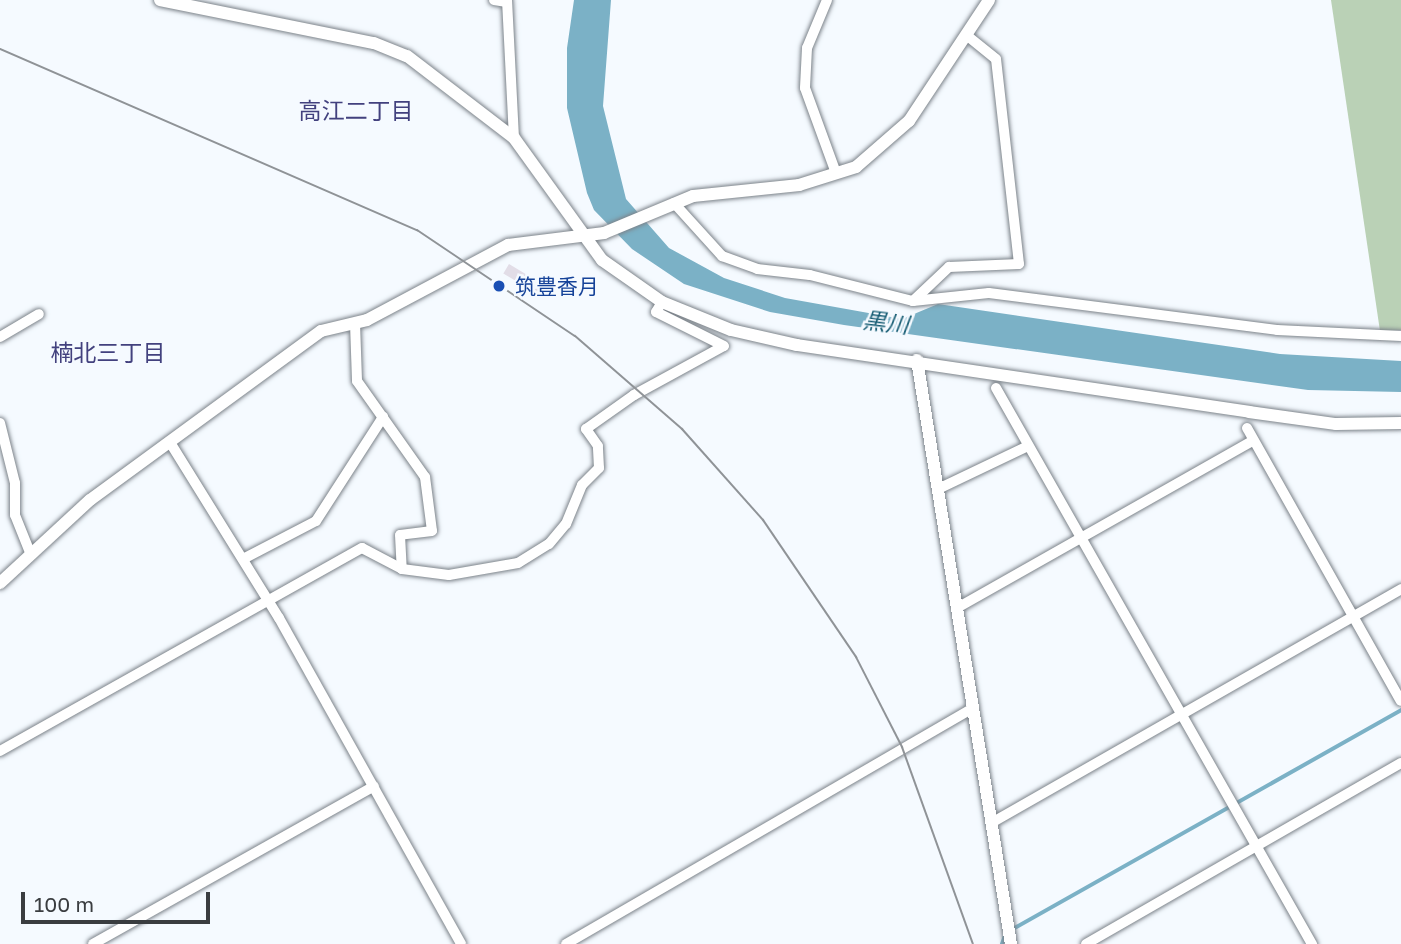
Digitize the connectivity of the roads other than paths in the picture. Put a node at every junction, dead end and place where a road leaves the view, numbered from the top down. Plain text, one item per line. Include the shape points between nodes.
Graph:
1 (160, 0) edge
2 (494, 0) edge
3 (827, 0) edge
4 (989, 0) edge
5 (507, 1) edge
6 (208, 5) edge
7 (968, 36) junction
8 (514, 138) junction
9 (836, 173) junction
10 (674, 203) junction
11 (582, 238) junction
12 (913, 301) junction
13 (662, 302) junction
14 (39, 314) dead end
15 (355, 323) junction
16 (0, 337) edge
17 (1401, 337) edge
18 (917, 360) junction
19 (996, 388) dead end
20 (383, 417) junction
21 (0, 423) edge
22 (1401, 423) edge
23 (1247, 428) dead end
24 (1251, 442) junction
25 (172, 444) junction
26 (1026, 447) junction
27 (938, 489) junction
28 (1080, 539) junction
29 (31, 555) junction
30 (243, 559) junction
31 (402, 569) junction
32 (0, 583) edge
33 (1401, 589) edge
34 (267, 599) junction
35 (957, 608) junction
36 (1353, 617) junction
37 (1401, 701) edge
38 (973, 708) junction
39 (1181, 716) junction
40 (0, 751) edge
41 (1401, 763) edge
42 (374, 786) junction
43 (993, 822) junction
44 (1256, 846) junction
45 (93, 944) edge
46 (461, 944) edge
47 (566, 944) edge
48 (1012, 944) edge
49 (1086, 944) edge
50 (1312, 944) edge

1 - 6 street
2 - 5 street
3 - 9 street via 807,48 805,88
4 - 7 street
5 - 8 street
6 - 8 street via 374,43 433,73
7 - 9 street via 884,148
7 - 12 street via 996,59 1019,264 949,267
8 - 11 street
9 - 10 street via 799,185 715,191
10 - 11 street
10 - 12 street via 722,256 757,269 810,275
11 - 13 street via 602,260
11 - 15 street via 509,245 424,293
12 - 17 street via 989,293 1277,330
13 - 18 street via 731,330
13 - 31 street via 656,312 724,346 634,395 586,429 598,446 599,468 582,485 566,524 549,544 518,563 487,571 449,575
14 - 16 street
15 - 20 street via 357,381
15 - 25 street via 299,342
18 - 22 street via 1336,424
18 - 27 street
19 - 26 street
20 - 30 street via 316,521
20 - 31 street via 425,477 432,531 400,535
21 - 29 street via 15,483 15,515
23 - 24 street
24 - 28 street
24 - 36 street
25 - 29 street via 90,500
25 - 30 street
26 - 27 street
26 - 28 street
27 - 35 street
28 - 35 street
28 - 39 street
29 - 32 street
30 - 34 street
31 - 34 street via 362,548
33 - 36 street
34 - 40 street
34 - 42 street
35 - 38 street
36 - 37 street
36 - 39 street
38 - 43 street
38 - 47 street
39 - 43 street
39 - 44 street
41 - 44 street
42 - 45 street
42 - 46 street
43 - 48 street
44 - 49 street
44 - 50 street

